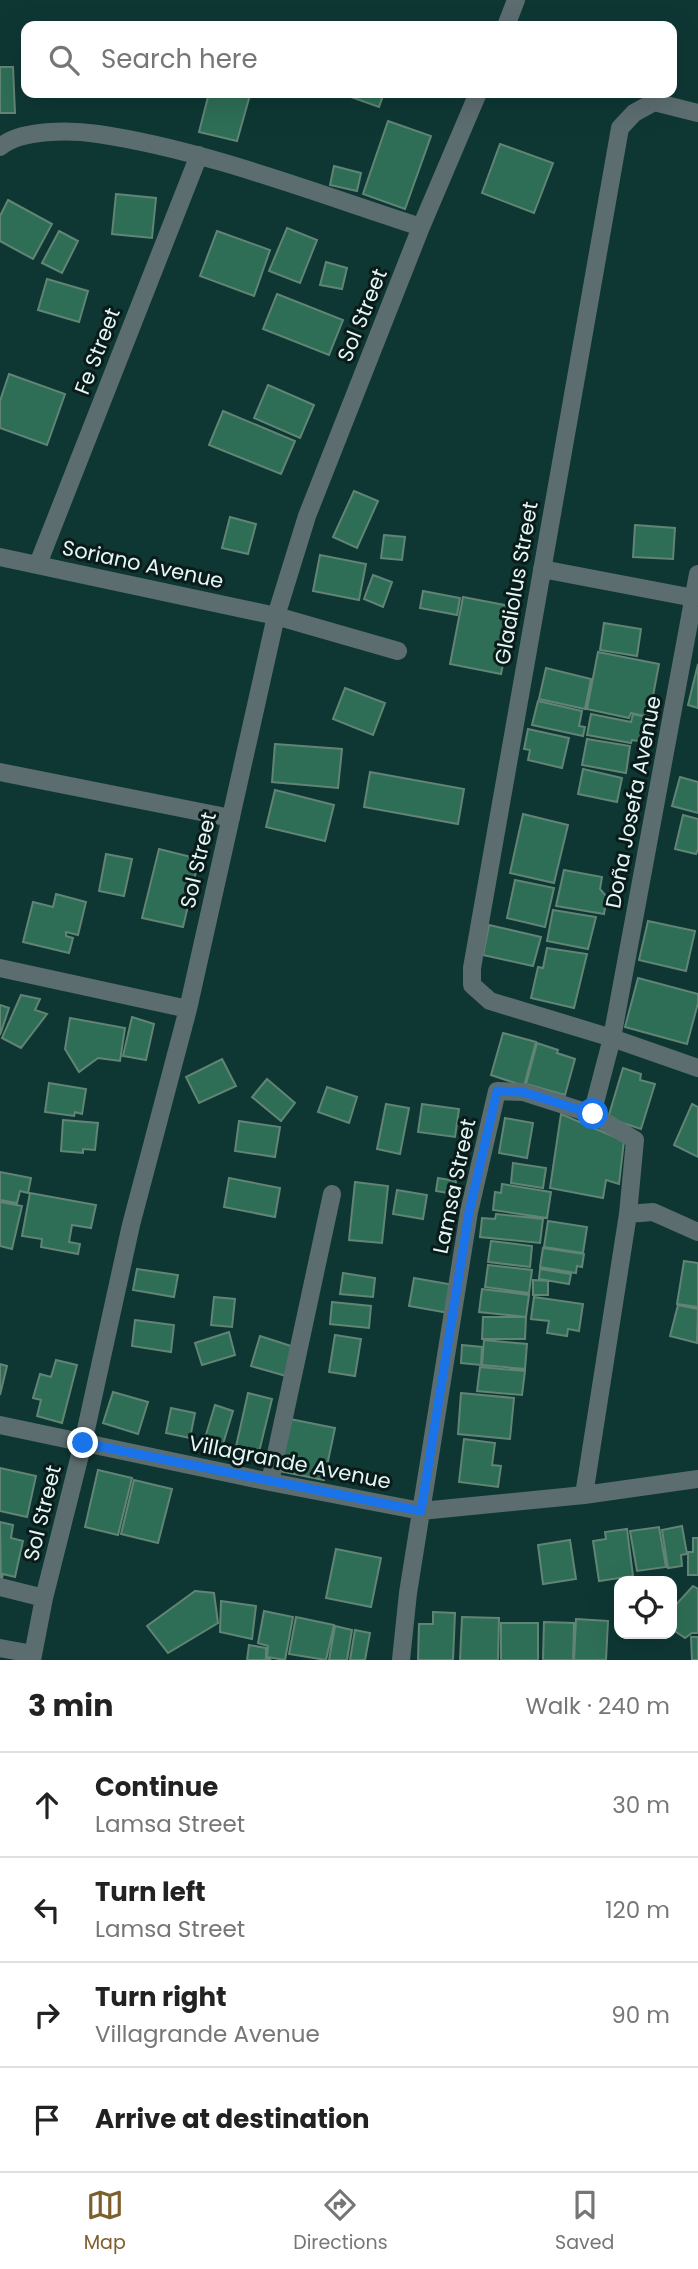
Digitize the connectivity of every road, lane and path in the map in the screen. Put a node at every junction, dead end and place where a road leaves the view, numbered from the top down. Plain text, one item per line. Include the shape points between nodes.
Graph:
1 (516, 0) edge
2 (508, 21) edge
3 (476, 98) edge
4 (698, 113) edge
5 (0, 147) edge
6 (199, 155) junction
7 (421, 227) junction
8 (0, 557) edge
9 (38, 564) junction
10 (542, 569) junction
11 (698, 574) edge
12 (694, 598) junction
13 (276, 616) junction
14 (693, 637) edge
15 (398, 651) dead end
16 (0, 772) edge
17 (231, 818) junction
18 (0, 968) edge
19 (188, 1009) junction
20 (612, 1038) junction
21 (698, 1068) edge
22 (593, 1114) junction
23 (332, 1194) dead end
24 (628, 1214) junction
25 (698, 1232) edge
26 (0, 1425) edge
27 (83, 1443) junction
28 (698, 1479) edge
29 (270, 1482) junction
30 (584, 1495) junction
31 (421, 1511) junction
32 (0, 1587) edge
33 (44, 1598) junction
34 (0, 1648) edge
35 (32, 1657) edge
36 (401, 1660) edge

1 - 2 street
3 - 7 street, Sol Street
4 - 10 street, Gladiolus Street via 654,102 620,128
5 - 6 street via 9,139 52,132 86,133
6 - 7 street
6 - 9 street, Fe Street
7 - 13 street, Sol Street via 307,516
8 - 9 street, Soriano Avenue
9 - 13 street, Soriano Avenue
10 - 12 street
10 - 20 street, Gladiolus Street via 472,985 490,1001
11 - 12 street, Doña Josefa Avenue
12 - 14 street, Doña Josefa Avenue
13 - 15 street, Soriano Avenue
13 - 17 street, Sol Street
14 - 20 street, Doña Josefa Avenue
16 - 17 street
17 - 19 street, Sol Street
18 - 19 street
19 - 27 street, Sol Street via 131,1226
20 - 21 street
20 - 22 street, Doña Josefa Avenue
22 - 24 street, Lamsa Street via 635,1140
22 - 31 street, Lamsa Street via 523,1092 497,1091 469,1212
23 - 29 street
24 - 25 street via 653,1212
24 - 30 street
26 - 27 street, Villagrande Avenue
27 - 29 street, Villagrande Avenue
27 - 33 street, Sol Street
28 - 30 street, Villagrande Avenue
29 - 31 street, Villagrande Avenue
30 - 31 street, Villagrande Avenue
31 - 36 street
32 - 33 street
33 - 35 street, Sol Street
34 - 35 street

